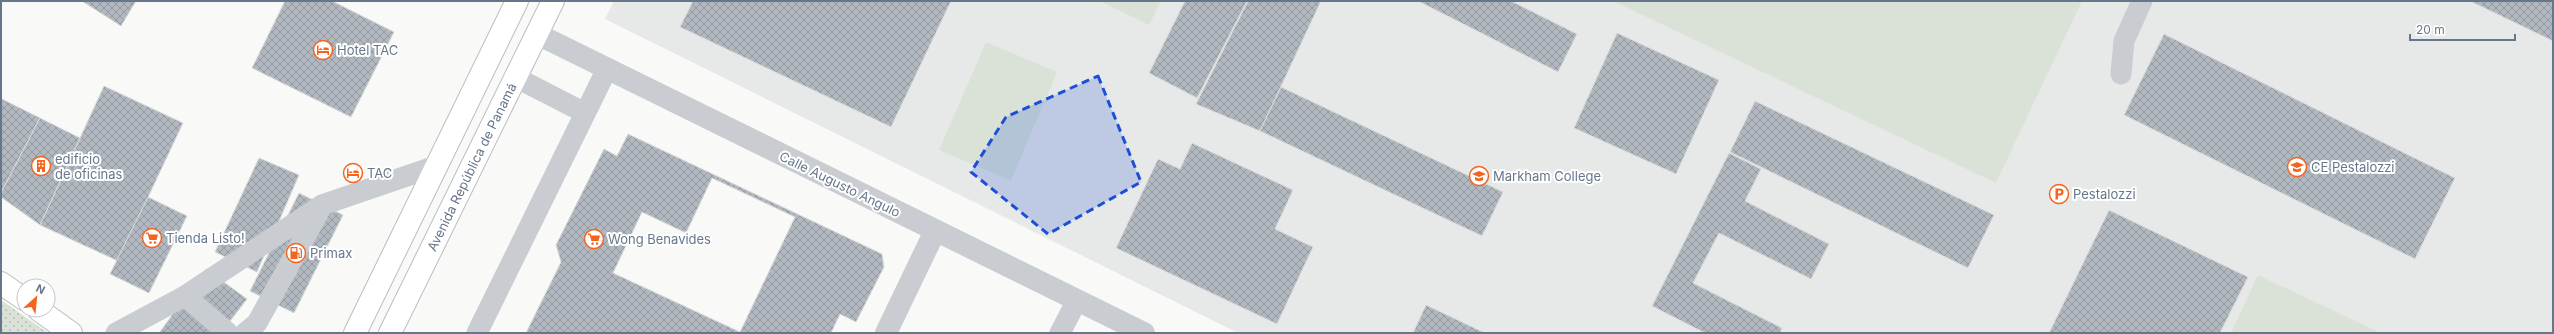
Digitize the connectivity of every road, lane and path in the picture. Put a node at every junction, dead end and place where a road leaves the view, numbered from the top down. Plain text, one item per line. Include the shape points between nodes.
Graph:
1 (517, 1) edge
2 (553, 1) edge
3 (2142, 1) edge
4 (537, 34) junction
5 (607, 69) junction
6 (2121, 74) dead end
7 (515, 78) junction
8 (585, 113) junction
9 (436, 166) junction
10 (322, 205) junction
11 (935, 230) junction
12 (1, 283) edge
13 (16, 293) edge
14 (185, 296) junction
15 (1077, 300) junction
16 (50, 318) edge
17 (255, 330) edge
18 (72, 333) edge
19 (116, 333) edge
20 (228, 333) edge
21 (355, 333) edge
22 (390, 333) edge
23 (477, 333) edge
24 (886, 333) edge
25 (1060, 333) edge
26 (1144, 333) edge

1 - 9 main road
2 - 4 main road, Avenida República de Panamá
3 - 6 lane via 2124,41
4 - 5 street, Calle Augusto Angulo
4 - 7 main road, Avenida República de Panamá
5 - 8 lane
5 - 11 street, Calle Augusto Angulo
7 - 8 lane
7 - 22 main road, Avenida República de Panamá
8 - 23 lane
9 - 10 lane
9 - 21 main road
10 - 14 lane
10 - 17 lane
11 - 15 street, Calle Augusto Angulo
11 - 24 street
12 - 13 main road
14 - 19 lane
14 - 20 lane
15 - 25 lane
15 - 26 street, Calle Augusto Angulo
16 - 18 main road

